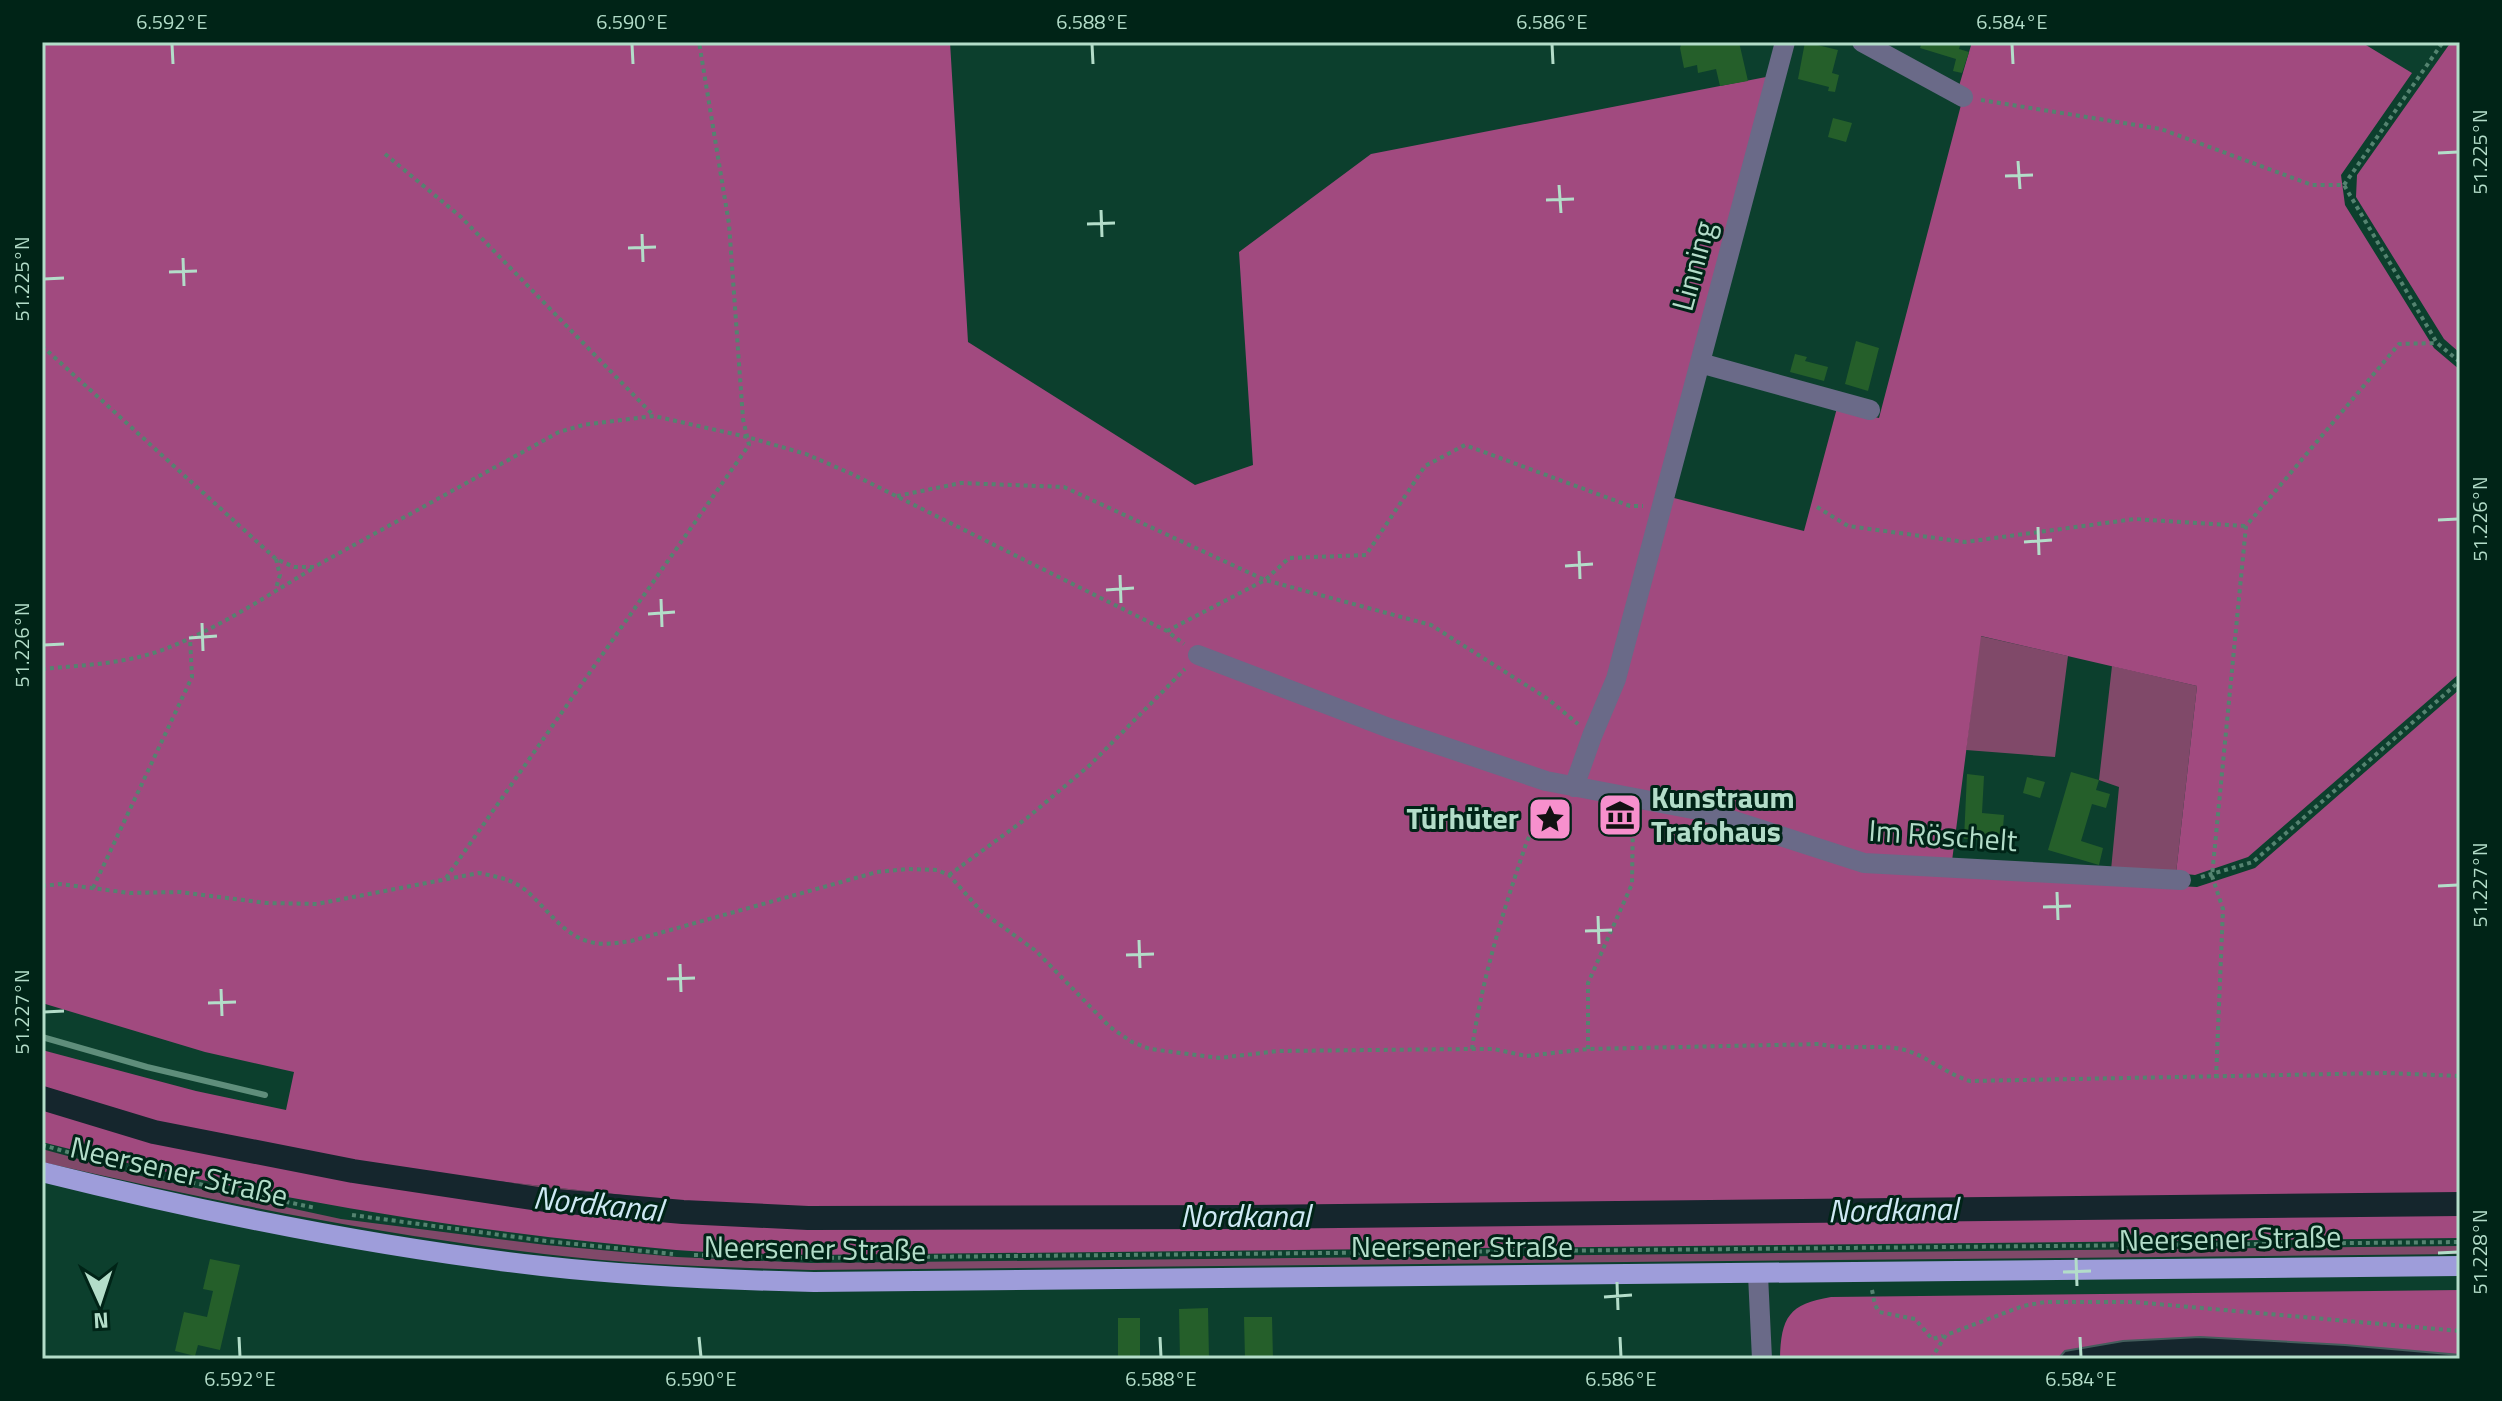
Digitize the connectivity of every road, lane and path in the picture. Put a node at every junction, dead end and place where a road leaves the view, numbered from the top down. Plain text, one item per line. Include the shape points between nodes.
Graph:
1 (699, 42) edge
2 (1785, 42) edge
3 (1862, 42) edge
4 (2443, 42) edge
5 (1963, 97) joint
6 (385, 154) dead end
7 (2344, 185) junction
8 (2437, 343) junction
9 (42, 346) edge
10 (2460, 362) edge
11 (1700, 363) junction
12 (1870, 410) dead end
13 (654, 416) junction
14 (747, 437) junction
15 (897, 496) junction
16 (1662, 505) junction
17 (1817, 507) dead end
18 (2246, 526) junction
19 (276, 559) junction
20 (314, 567) junction
21 (1265, 580) junction
22 (275, 591) junction
23 (1167, 631) junction
24 (190, 638) junction
25 (1198, 655) junction
26 (42, 669) edge
27 (2460, 681) edge
28 (1592, 736) junction
29 (1546, 781) junction
30 (1574, 787) junction
31 (1633, 797) junction
32 (949, 875) junction
33 (2212, 876) junction
34 (446, 878) junction
35 (2181, 880) joint
36 (42, 886) edge
37 (93, 888) junction
38 (1472, 1049) junction
39 (1588, 1049) junction
40 (2460, 1076) edge
41 (2216, 1078) junction
42 (42, 1145) edge
43 (42, 1172) edge
44 (327, 1211) dead end
45 (342, 1214) dead end
46 (2460, 1242) edge
47 (678, 1254) dead end
48 (693, 1255) dead end
49 (2460, 1266) edge
50 (1869, 1273) junction
51 (1758, 1275) junction
52 (2460, 1331) edge
53 (1946, 1335) junction
54 (1932, 1339) junction
55 (1932, 1357) edge
56 (1762, 1359) edge

1 - 14 path via 729,224
2 - 11 street, Linning
3 - 5 street
4 - 7 path
5 - 7 path via 2161,129 2312,185
6 - 13 path via 461,217
7 - 8 path
8 - 10 path
8 - 18 path via 2399,344
9 - 19 path
11 - 12 street
11 - 16 street, Linning
13 - 14 path
13 - 20 path via 559,432
14 - 15 path via 806,454
14 - 34 path via 749,445
15 - 21 path via 961,483 1064,487
15 - 23 path
16 - 21 path via 1630,506 1465,445 1425,466 1366,555 1289,558
16 - 28 street via 1616,679
17 - 18 path via 1848,526 1965,542 2135,519
18 - 33 path
19 - 20 path via 294,567
19 - 22 path via 280,575
20 - 22 path
21 - 23 path
21 - 28 path via 1431,625 1548,699
22 - 24 path
23 - 25 path
24 - 26 path via 111,663
24 - 37 path via 192,677
25 - 29 street, Im Röschelt
25 - 32 path via 1090,765
27 - 33 path via 2253,862
28 - 30 street
29 - 30 street, Im Röschelt
29 - 38 path via 1547,807 1528,836 1496,935
30 - 31 street, Im Röschelt
31 - 35 street, Im Röschelt via 1703,811 1864,863
31 - 39 path via 1632,884 1588,983
32 - 34 path via 937,870 877,872 608,945 570,932 521,887 500,877 479,873
32 - 38 path via 981,911 1036,951 1110,1027 1150,1049 1220,1058 1278,1051
33 - 35 path
33 - 41 path via 2223,909
34 - 37 path via 317,904
36 - 37 path
38 - 39 path via 1526,1056
39 - 41 path via 1820,1044 1896,1048 1970,1081
40 - 41 path
42 - 44 path via 148,1174
43 - 51 main road, Neersener Straße via 336,1236 542,1266 677,1277 814,1282
45 - 47 path
46 - 48 path
49 - 50 main road, Neersener Straße
50 - 51 main road, Neersener Straße
50 - 54 path via 1879,1312 1915,1319
51 - 56 street
52 - 53 path via 2134,1302 2045,1302
53 - 54 path
53 - 55 path
54 - 55 path

